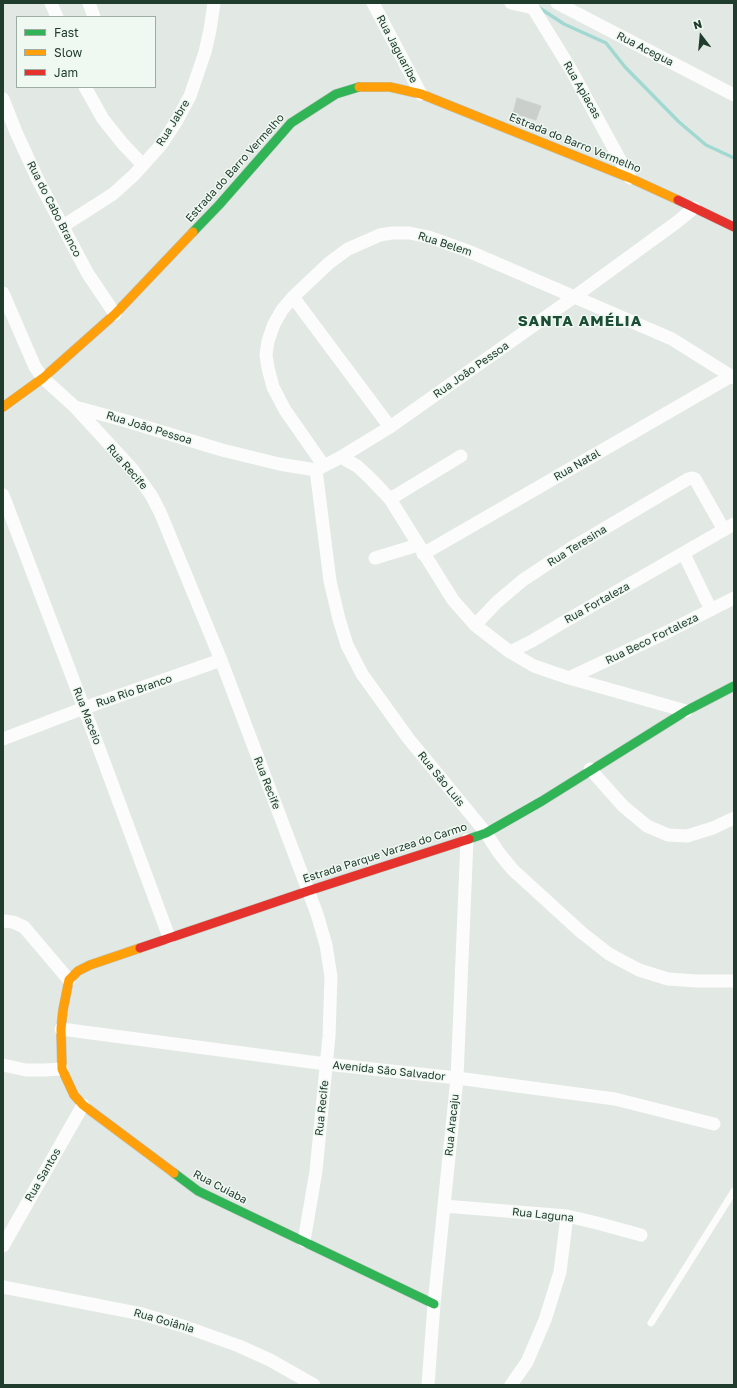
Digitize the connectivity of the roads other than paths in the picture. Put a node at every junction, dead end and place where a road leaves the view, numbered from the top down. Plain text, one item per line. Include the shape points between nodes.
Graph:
1 (51, 3) edge
2 (89, 3) edge
3 (214, 3) edge
4 (373, 3) edge
5 (512, 3) edge
6 (557, 3) edge
7 (533, 5) edge
8 (57, 16) edge
9 (94, 16) edge
10 (86, 88) edge
11 (421, 94) junction
12 (734, 95) edge
13 (3, 99) edge
14 (142, 164) junction
15 (630, 178) junction
16 (694, 208) junction
17 (63, 226) junction
18 (734, 227) edge
19 (3, 293) edge
20 (292, 297) junction
21 (574, 298) junction
22 (115, 314) junction
23 (733, 377) edge
24 (43, 378) junction
25 (3, 407) edge
26 (75, 407) junction
27 (390, 427) junction
28 (460, 456) dead end
29 (341, 457) junction
30 (320, 468) junction
31 (3, 495) edge
32 (390, 499) junction
33 (729, 527) edge
34 (420, 549) junction
35 (684, 554) junction
36 (375, 558) dead end
37 (734, 598) edge
38 (711, 610) junction
39 (475, 625) junction
40 (510, 652) junction
41 (221, 660) junction
42 (569, 678) junction
43 (734, 686) edge
44 (84, 708) junction
45 (686, 710) junction
46 (3, 739) edge
47 (590, 769) junction
48 (734, 818) edge
49 (486, 833) junction
50 (467, 840) junction
51 (308, 891) junction
52 (3, 921) edge
53 (169, 937) junction
54 (69, 980) junction
55 (734, 981) edge
56 (61, 1029) junction
57 (326, 1064) junction
58 (3, 1065) edge
59 (62, 1069) junction
60 (457, 1078) junction
61 (83, 1105) junction
62 (714, 1124) dead end
63 (734, 1192) edge
64 (444, 1206) junction
65 (567, 1216) junction
66 (641, 1235) dead end
67 (304, 1241) junction
68 (3, 1246) edge
69 (3, 1287) edge
70 (434, 1304) junction
71 (652, 1323) dead end
72 (314, 1385) edge
73 (428, 1385) edge
74 (511, 1385) edge

1 - 8 street
2 - 9 street
3 - 14 street, Rua Jabre via 205,52 190,96 161,145
4 - 11 street, Rua Jaguaribe
5 - 7 street
6 - 12 street, Rua Acegua
7 - 15 street, Rua Apiacas
10 - 14 street via 103,119
11 - 15 street, Estrada do Barro Vermelho
11 - 22 street, Estrada do Barro Vermelho via 390,87 356,87 336,94 291,123 219,205
13 - 17 street, Rua do Cabo Branco via 38,180
14 - 17 street, Rua Jabre via 113,194
15 - 16 street, Estrada do Barro Vermelho
16 - 18 street, Estrada do Barro Vermelho
16 - 21 street, Rua João Pessoa
17 - 22 street, Rua do Cabo Branco via 88,274
19 - 24 street, Rua Recife via 28,355
20 - 21 street, Rua Belem via 348,249 380,235 409,233 468,251
20 - 27 street
20 - 30 street, Rua Belem via 274,324 268,341 268,368 273,387
21 - 23 street, Rua Belem via 672,339
21 - 27 street, Rua João Pessoa
22 - 24 street, Estrada do Barro Vermelho
23 - 34 street, Rua Natal
24 - 25 street, Estrada do Barro Vermelho
24 - 26 street, Rua Recife
26 - 30 street, Rua João Pessoa via 222,450 279,464
26 - 41 street, Rua Recife via 151,495
27 - 29 street, Rua João Pessoa
28 - 32 street
29 - 30 street
29 - 32 street via 357,466
30 - 49 street, Rua São Luis via 330,581 347,645 362,674 408,738
31 - 44 street, Rua Maceio
32 - 34 street
33 - 35 street, Rua Fortaleza
33 - 39 street, Rua Teresina via 695,479 688,479 573,547 523,580
34 - 36 street, Rua Natal
34 - 39 street via 453,600
35 - 38 street
35 - 40 street, Rua Fortaleza
37 - 38 street, Rua Beco Fortaleza
38 - 42 street, Rua Beco Fortaleza
39 - 40 street
40 - 42 street via 534,666
41 - 44 street, Rua Rio Branco
41 - 51 street, Rua Recife
42 - 45 street
43 - 45 street, Estrada Parque Varzea do Carmo
44 - 46 street, Rua Rio Branco
44 - 53 street, Rua Maceio
45 - 47 street, Estrada Parque Varzea do Carmo
47 - 48 street via 646,826 668,835 688,836 714,828
47 - 49 street, Estrada Parque Varzea do Carmo
49 - 50 street, Estrada Parque Varzea do Carmo
49 - 55 street, Rua São Luis via 513,870 609,954 639,970 668,979
50 - 51 street, Estrada Parque Varzea do Carmo
50 - 60 street, Rua Aracaju
51 - 53 street, Estrada Parque Varzea do Carmo
51 - 57 street, Rua Recife via 326,946 331,978 330,1036
52 - 54 street via 24,927
53 - 54 street, Estrada Parque Varzea do Carmo via 90,965 78,971
54 - 56 street
56 - 57 street, Avenida São Salvador
56 - 59 street, Rua Cuiaba
57 - 60 street, Avenida São Salvador
57 - 67 street, Rua Recife via 316,1171
58 - 59 street via 26,1070
59 - 61 street, Rua Cuiaba via 74,1095
60 - 62 street, Avenida São Salvador via 615,1099
60 - 64 street, Rua Aracaju
61 - 67 street, Rua Cuiaba via 198,1191
61 - 68 street, Rua Santos
63 - 71 lane
64 - 65 street, Rua Laguna
64 - 70 street, Rua Aracaju
65 - 66 street, Rua Laguna
65 - 74 street via 560,1272 545,1320 527,1362
67 - 70 street, Rua Cuiaba
69 - 72 street, Rua Goiânia via 142,1314 183,1326 239,1346
70 - 73 street, Rua Aracaju

